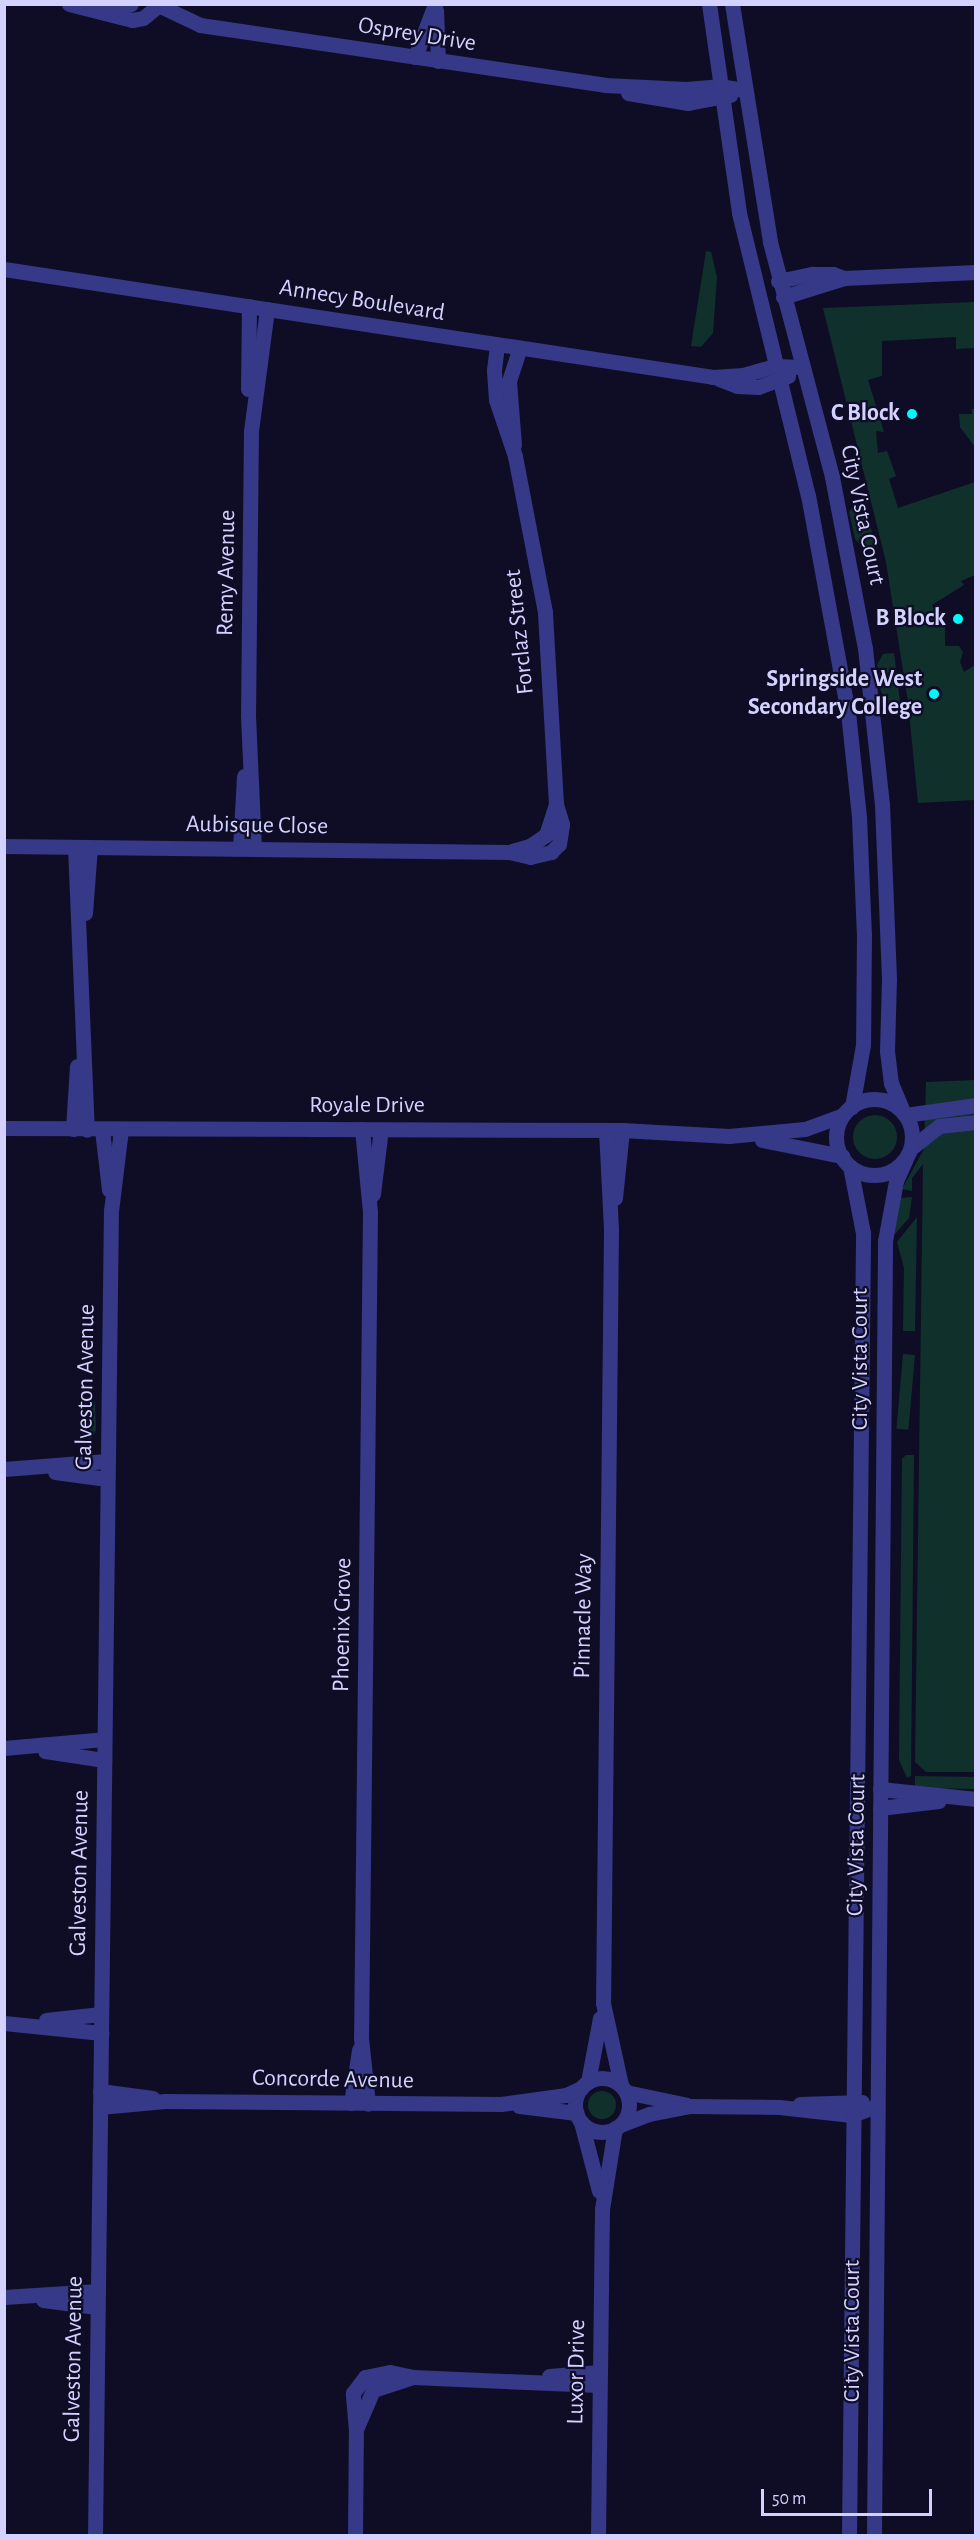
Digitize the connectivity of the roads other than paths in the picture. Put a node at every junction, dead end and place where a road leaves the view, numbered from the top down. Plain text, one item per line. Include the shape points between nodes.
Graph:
1 (69, 4) edge
2 (131, 4) edge
3 (435, 4) edge
4 (709, 4) edge
5 (732, 4) edge
6 (158, 5) edge
7 (94, 9) junction
8 (415, 57) junction
9 (438, 61) junction
10 (743, 90) junction
11 (720, 92) junction
12 (4, 269) edge
13 (975, 272) edge
14 (844, 278) junction
15 (778, 281) junction
16 (783, 297) junction
17 (249, 306) junction
18 (267, 309) junction
19 (497, 345) junction
20 (520, 348) junction
21 (775, 366) junction
22 (801, 367) junction
23 (714, 377) junction
24 (780, 381) junction
25 (251, 431) junction
26 (515, 457) junction
27 (552, 840) joint
28 (4, 846) edge
29 (82, 847) junction
30 (247, 848) junction
31 (975, 1105) edge
32 (848, 1111) junction
33 (905, 1114) junction
34 (975, 1122) edge
35 (4, 1128) edge
36 (362, 1129) junction
37 (381, 1129) junction
38 (87, 1130) junction
39 (121, 1130) junction
40 (614, 1130) junction
41 (729, 1136) junction
42 (908, 1153) junction
43 (846, 1161) junction
44 (111, 1211) junction
45 (370, 1212) junction
46 (107, 1461) junction
47 (4, 1469) edge
48 (37, 1469) junction
49 (107, 1479) junction
50 (104, 1739) junction
51 (4, 1748) edge
52 (25, 1748) junction
53 (104, 1760) junction
54 (880, 1790) junction
55 (954, 1799) junction
56 (975, 1799) edge
57 (880, 1808) junction
58 (603, 2003) junction
59 (101, 2014) junction
60 (4, 2023) edge
61 (28, 2023) junction
62 (101, 2033) junction
63 (361, 2038) junction
64 (584, 2085) junction
65 (624, 2089) junction
66 (100, 2091) junction
67 (165, 2100) junction
68 (351, 2103) junction
69 (368, 2104) junction
70 (501, 2104) junction
71 (690, 2106) junction
72 (877, 2106) junction
73 (100, 2107) junction
74 (852, 2107) junction
75 (579, 2117) junction
76 (618, 2127) junction
77 (602, 2209) junction
78 (98, 2291) junction
79 (4, 2297) edge
80 (22, 2297) junction
81 (98, 2307) junction
82 (599, 2378) junction
83 (95, 2535) edge
84 (355, 2535) edge
85 (598, 2535) edge
86 (849, 2535) edge
87 (874, 2535) edge

1 - 7 street
2 - 7 street
3 - 8 street
3 - 9 street
4 - 11 street, City Vista Court
5 - 10 street, City Vista Court
6 - 7 street via 143,18 132,20
6 - 8 street, Osprey Drive via 200,25
8 - 9 street, Osprey Drive
9 - 11 street, Osprey Drive via 605,86
10 - 11 street, Osprey Drive
10 - 15 street, City Vista Court
11 - 21 street, City Vista Court via 744,235
12 - 17 street, Annecy Boulevard
13 - 14 street
14 - 15 street via 812,274
14 - 16 street
15 - 16 street, City Vista Court
16 - 22 street, City Vista Court
17 - 18 street, Annecy Boulevard
17 - 25 street, Remy Avenue via 246,360
18 - 19 street, Annecy Boulevard
18 - 25 street, Remy Avenue
19 - 20 street, Annecy Boulevard
19 - 26 street, Forclaz Street via 496,400
20 - 23 street, Annecy Boulevard
20 - 26 street, Forclaz Street via 509,381
21 - 22 street, Annecy Boulevard
21 - 23 street, Annecy Boulevard via 743,375
21 - 24 street, City Vista Court
22 - 24 street, Annecy Boulevard
22 - 33 street, City Vista Court via 832,477 866,648 882,804 889,979 887,1051 891,1083
23 - 24 street, Annecy Boulevard via 747,387
24 - 32 street, City Vista Court via 827,580 854,766 864,934 864,1027
25 - 30 street, Remy Avenue
26 - 27 street, Forclaz Street via 544,612 556,804
27 - 30 street, Aubisque Close via 509,852
28 - 29 street, Aubisque Close
29 - 30 street, Aubisque Close
29 - 38 street, Galveston Avenue via 81,1036
31 - 33 street
32 - 33 street via 873,1099 896,1105
32 - 41 street via 805,1129
32 - 43 street via 837,1135
33 - 42 street via 912,1135
34 - 42 street via 939,1126
35 - 38 street, Royale Drive
36 - 37 street, Royale Drive
36 - 39 street, Royale Drive
36 - 45 street, Phoenix Grove
37 - 40 street, Royale Drive
37 - 45 street, Phoenix Grove
38 - 39 street, Royale Drive
38 - 44 street, Galveston Avenue
39 - 44 street, Galveston Avenue
40 - 41 street, Royale Drive
40 - 58 street, Pinnacle Way
41 - 43 street
42 - 43 street via 885,1173 861,1172
42 - 54 street, City Vista Court via 896,1181 885,1241
43 - 74 street, City Vista Court via 863,1233
44 - 46 street, Galveston Avenue
45 - 63 street, Phoenix Grove
46 - 48 street
46 - 49 street, Galveston Avenue
47 - 48 street
48 - 49 street
49 - 50 street, Galveston Avenue
50 - 52 street
50 - 53 street, Galveston Avenue
51 - 52 street
52 - 53 street
53 - 59 street, Galveston Avenue
54 - 55 street
54 - 57 street, City Vista Court
55 - 56 street
55 - 57 street
57 - 72 street, City Vista Court
58 - 64 street, Pinnacle Way
58 - 65 street, Pinnacle Way
59 - 61 street
59 - 62 street, Galveston Avenue
60 - 61 street
61 - 62 street
62 - 66 street, Galveston Avenue
63 - 68 street, Phoenix Grove
63 - 69 street, Phoenix Grove
64 - 65 street via 605,2078
64 - 70 street, Concorde Avenue via 566,2095
64 - 75 street
65 - 71 street
65 - 76 street via 629,2110
66 - 67 street, Concorde Avenue
66 - 73 street, Galveston Avenue
67 - 68 street, Concorde Avenue
67 - 73 street, Concorde Avenue
68 - 69 street, Concorde Avenue
69 - 70 street, Concorde Avenue
70 - 75 street, Concorde Avenue
71 - 74 street
71 - 76 street
72 - 74 street
72 - 87 street, City Vista Court
73 - 78 street, Galveston Avenue
74 - 86 street, City Vista Court
75 - 76 street via 600,2132
75 - 77 street, Luxor Drive via 594,2161
76 - 77 street, Luxor Drive
77 - 82 street, Luxor Drive
78 - 80 street
78 - 81 street, Galveston Avenue
79 - 80 street
80 - 81 street
81 - 83 street, Galveston Avenue
82 - 84 street via 413,2378 373,2390 356,2430
82 - 85 street, Luxor Drive

